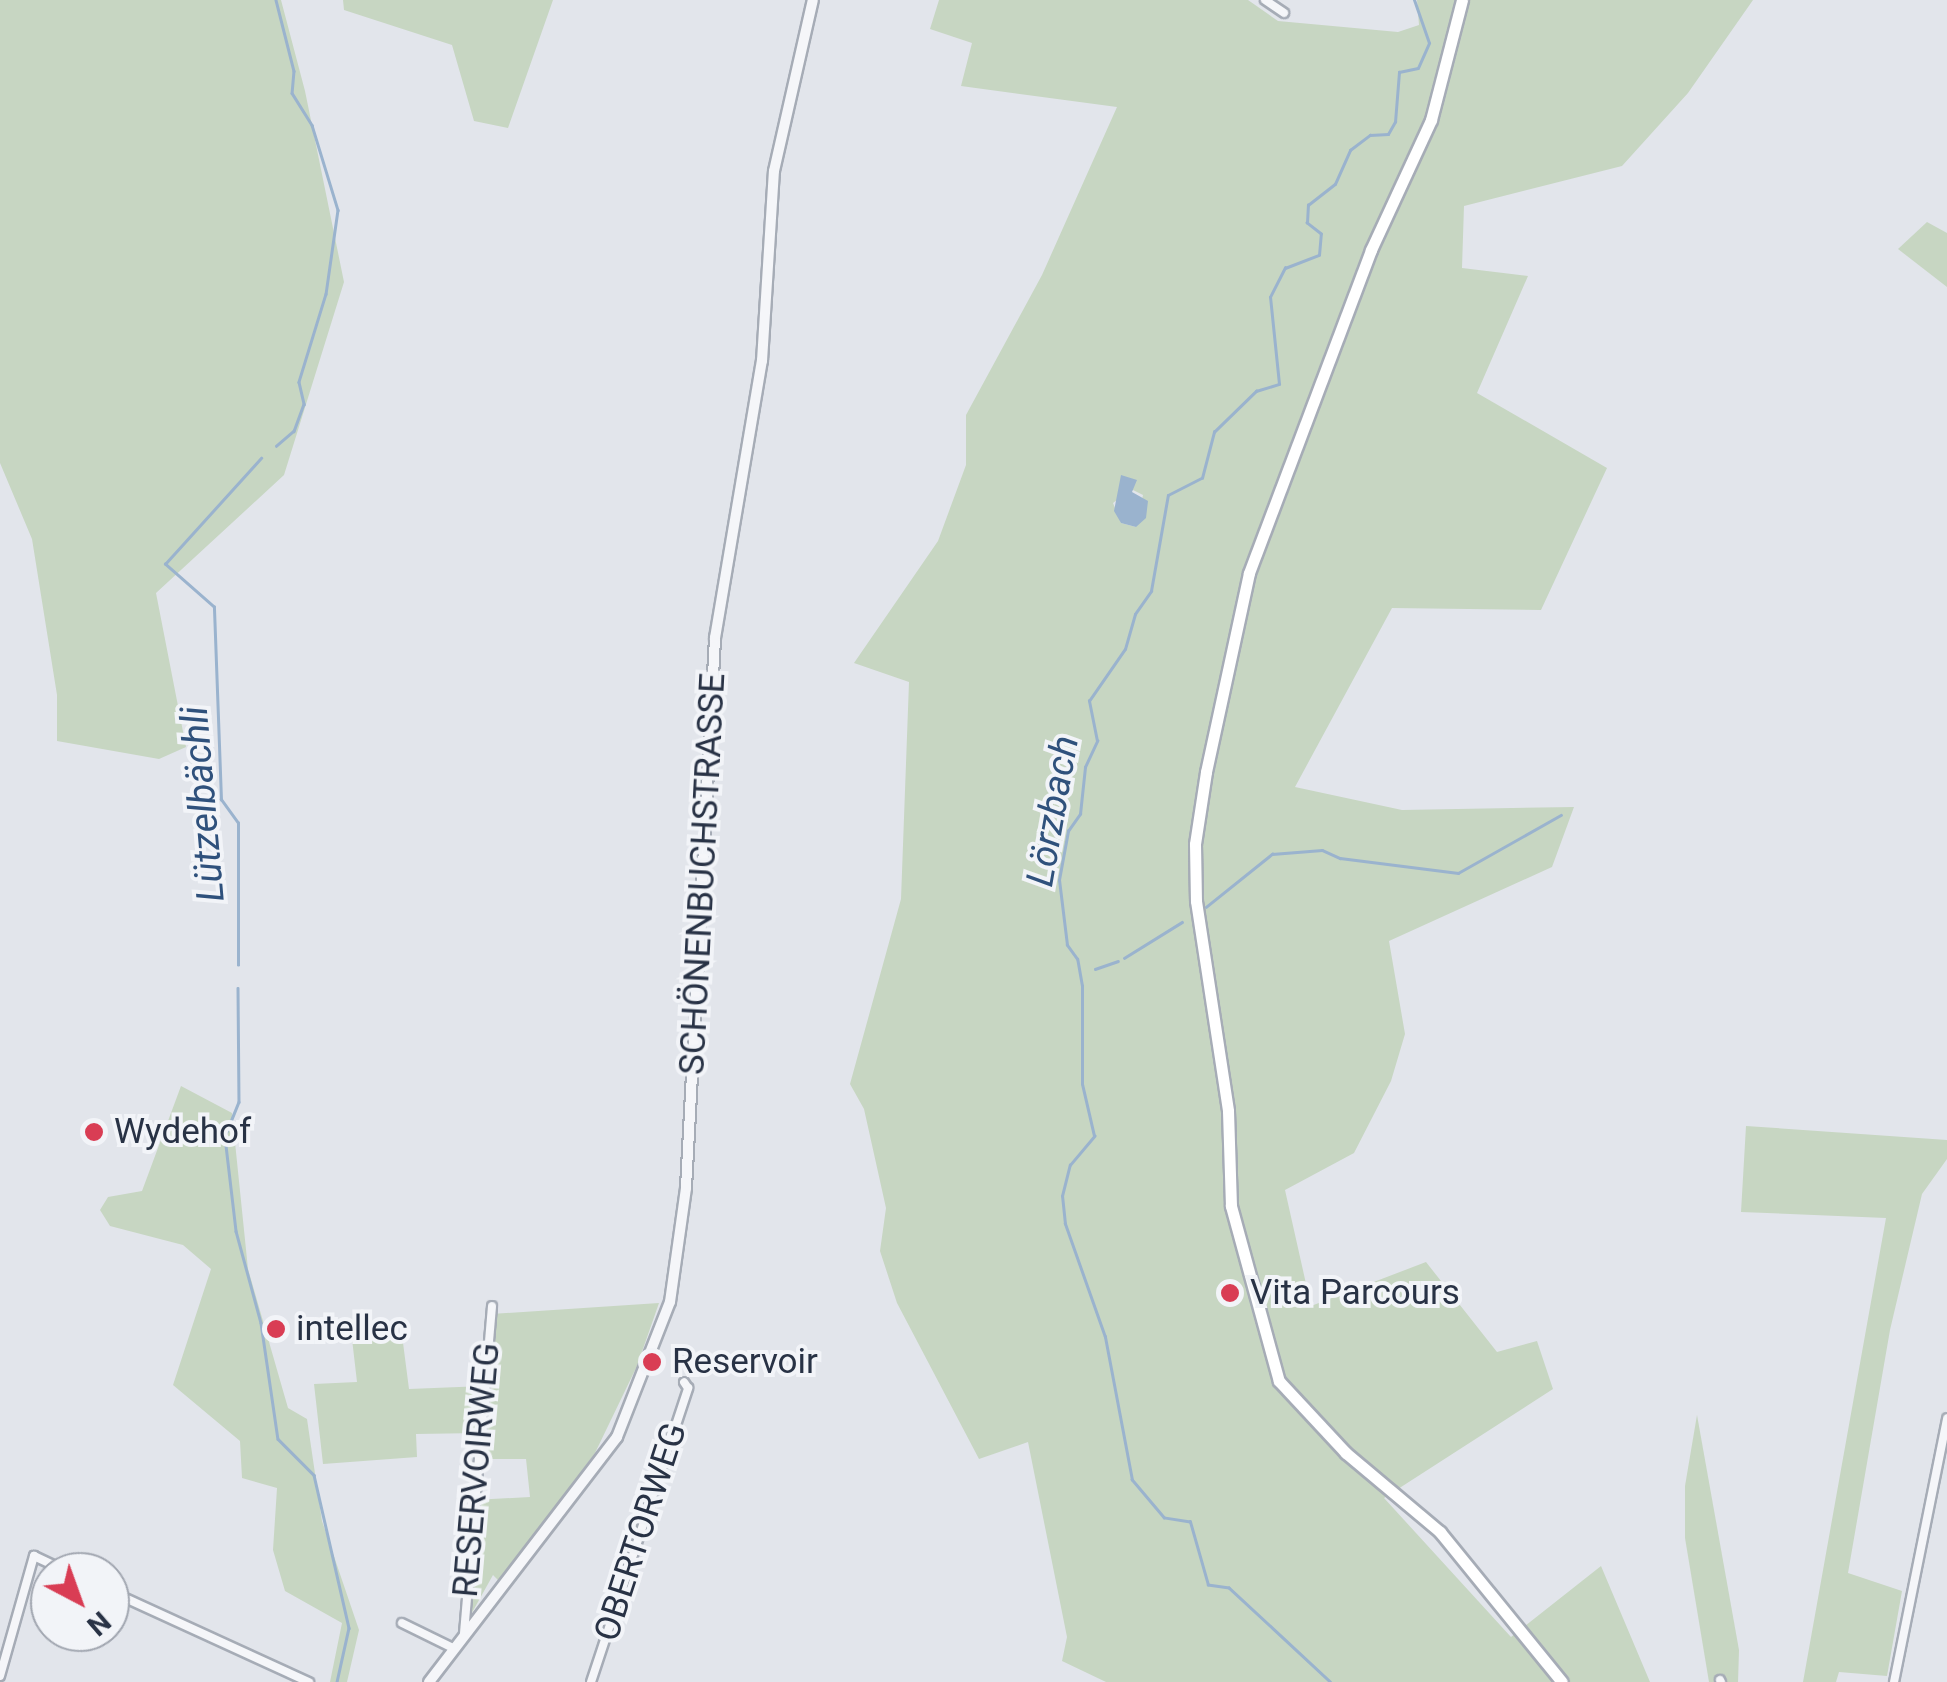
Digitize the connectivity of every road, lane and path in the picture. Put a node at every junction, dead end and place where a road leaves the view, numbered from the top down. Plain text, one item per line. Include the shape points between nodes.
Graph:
1 (813, 0) edge
2 (1265, 0) edge
3 (1462, 0) edge
4 (1284, 13) dead end
5 (492, 1306) dead end
6 (684, 1382) dead end
7 (1947, 1418) edge
8 (30, 1570) edge
9 (130, 1600) edge
10 (402, 1623) dead end
11 (464, 1634) junction
12 (453, 1648) junction
13 (0, 1676) edge
14 (309, 1682) edge
15 (429, 1682) edge
16 (592, 1682) edge
17 (1562, 1682) edge
18 (1894, 1682) edge

1 - 11 street, SCHÖNENBUCHSTRASSE via 774,170 767,324 715,638 695,1045 675,1280 652,1362 617,1438
2 - 4 street
3 - 17 main road via 1431,120 1358,283 1250,573 1204,790 1196,900 1228,1110 1231,1206 1279,1381 1346,1452 1440,1532
5 - 11 street, RESERVOIRWEG
6 - 16 street, OBERTORWEG via 688,1388
7 - 18 street
8 - 13 street
9 - 14 street
10 - 12 street
11 - 12 street, SCHÖNENBUCHSTRASSE
12 - 15 street, SCHÖNENBUCHSTRASSE

